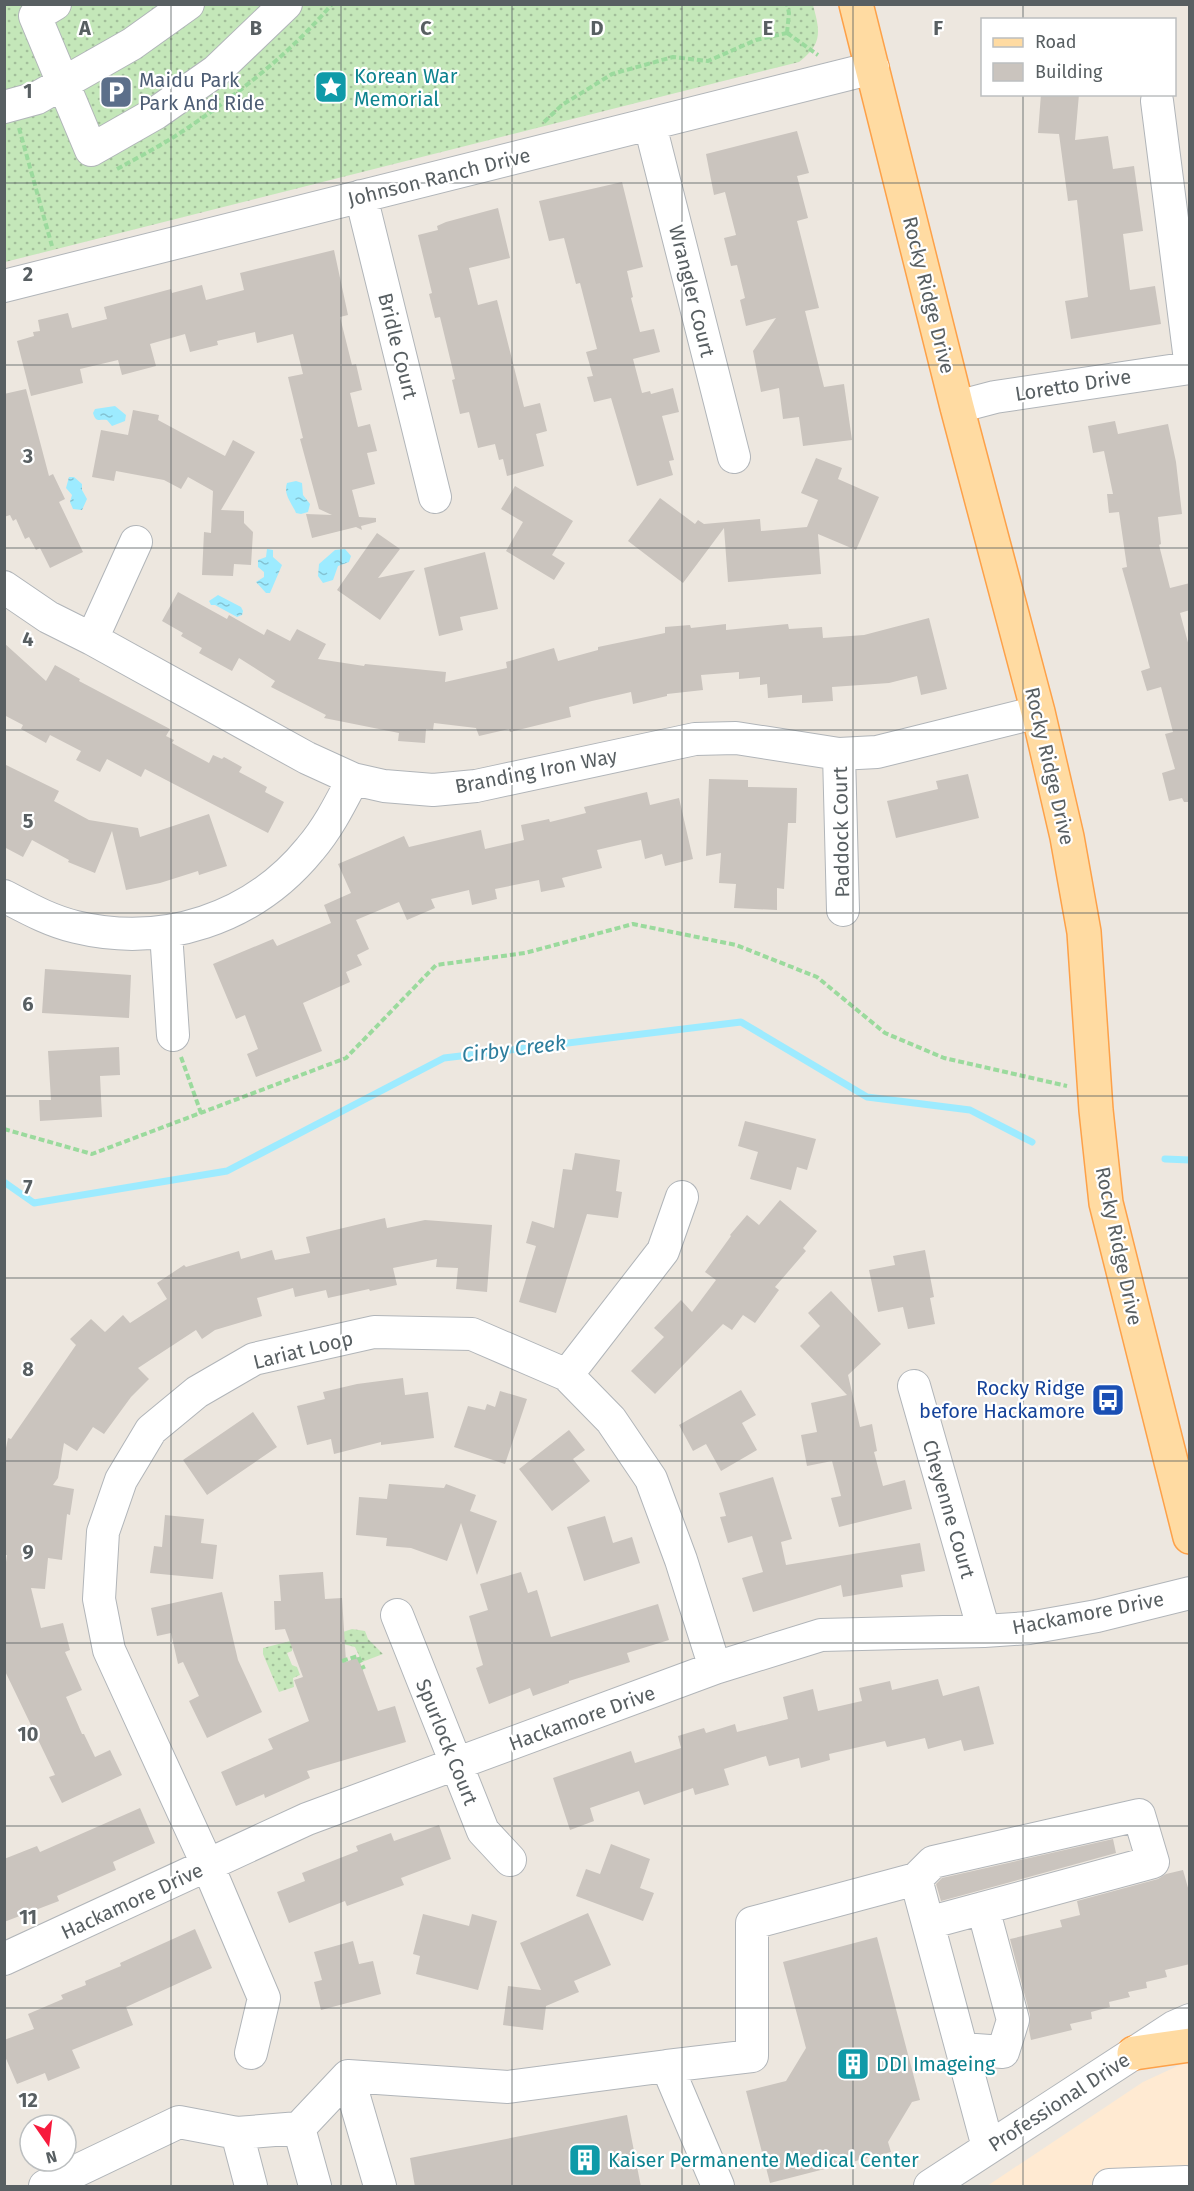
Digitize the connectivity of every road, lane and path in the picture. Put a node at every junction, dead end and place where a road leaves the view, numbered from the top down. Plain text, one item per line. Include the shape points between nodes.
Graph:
1 (56, 4) edge
2 (188, 4) edge
3 (286, 4) edge
4 (787, 4) edge
5 (856, 4) edge
6 (873, 68) junction
7 (62, 84) junction
8 (1157, 101) dead end
9 (8, 106) edge
10 (543, 123) dead end
11 (650, 125) junction
12 (361, 196) junction
13 (63, 243) dead end
14 (52, 246) junction
15 (42, 248) dead end
16 (4, 286) edge
17 (1190, 360) edge
18 (1190, 368) edge
19 (957, 407) junction
20 (734, 457) dead end
21 (435, 497) dead end
22 (136, 542) dead end
23 (4, 587) edge
24 (92, 639) junction
25 (1038, 712) junction
26 (839, 754) junction
27 (353, 779) junction
28 (4, 896) edge
29 (843, 910) dead end
30 (166, 933) junction
31 (173, 1035) joint
32 (1094, 1092) junction
33 (201, 1113) junction
34 (4, 1129) edge
35 (682, 1197) dead end
36 (567, 1375) junction
37 (914, 1386) dead end
38 (1190, 1537) edge
39 (1190, 1593) edge
40 (397, 1615) dead end
41 (984, 1632) junction
42 (342, 1661) dead end
43 (715, 1668) junction
44 (364, 1669) dead end
45 (455, 1765) junction
46 (510, 1860) dead end
47 (208, 1866) junction
48 (916, 1879) junction
49 (983, 1908) junction
50 (928, 1923) junction
51 (4, 1959) edge
52 (1190, 2020) edge
53 (1190, 2045) edge
54 (962, 2049) junction
55 (251, 2053) dead end
56 (1134, 2053) junction
57 (667, 2066) junction
58 (348, 2076) junction
59 (299, 2128) junction
60 (237, 2133) junction
61 (988, 2147) junction
62 (1186, 2182) dead end
63 (1109, 2185) dead end
64 (45, 2187) edge
65 (250, 2187) edge
66 (315, 2187) edge
67 (380, 2187) edge
68 (718, 2187) edge
69 (930, 2187) edge

1 - 7 street via 35,16
2 - 7 street via 132,44
3 - 7 street via 216,71 156,113 91,150
4 - 10 path via 787,33 756,40 708,61 673,57 612,74 562,105
5 - 6 main road, Rocky Ridge Drive
6 - 11 street, Johnson Ranch Drive
6 - 19 main road, Rocky Ridge Drive
7 - 9 street via 38,98
8 - 17 street
9 - 14 path
11 - 12 street, Johnson Ranch Drive
11 - 20 street, Wrangler Court
12 - 16 street, Johnson Ranch Drive
12 - 21 street, Bridle Court
13 - 14 path
14 - 15 path
18 - 19 street, Loretto Drive via 995,397
19 - 25 main road, Rocky Ridge Drive
22 - 24 street
23 - 24 street, Branding Iron Way via 38,611
24 - 27 street, Branding Iron Way via 307,758
25 - 26 street, Branding Iron Way via 898,748
25 - 32 main road, Rocky Ridge Drive via 1084,932
26 - 27 street, Branding Iron Way via 716,737 676,741 454,789 401,788
26 - 29 street, Paddock Court
27 - 30 street via 309,851 277,882 223,915
28 - 30 street via 52,920 76,927
30 - 31 street
31 - 33 path
32 - 33 path via 944,1058 885,1033 818,977 736,945 633,924 525,953 436,965 346,1058
32 - 38 main road, Rocky Ridge Drive via 1106,1203
33 - 34 path via 93,1154
35 - 36 street via 663,1251
36 - 43 street, Lariat Loop via 611,1420 651,1479
36 - 47 street, Lariat Loop via 472,1334 374,1332 254,1359 197,1392 151,1430 121,1480 103,1532 99,1599 109,1650
37 - 41 street, Cheyenne Court
39 - 41 street, Hackamore Drive via 1097,1616
40 - 45 street, Spurlock Court
41 - 43 street, Hackamore Drive via 821,1635
42 - 44 path via 358,1656
43 - 45 street, Hackamore Drive
45 - 46 street, Spurlock Court via 483,1831
45 - 47 street, Hackamore Drive via 307,1819
47 - 51 street, Hackamore Drive
47 - 55 street, Lariat Loop via 264,1998
48 - 49 street via 933,1862 1139,1815 1153,1862
48 - 50 street
48 - 57 street via 752,1923 752,2056
49 - 50 street
49 - 54 street via 1013,2020 1003,2052
50 - 54 street
52 - 56 street, Professional Drive
53 - 56 main road
54 - 61 street
56 - 61 street, Professional Drive
57 - 58 street via 508,2087
57 - 68 street
58 - 59 street
58 - 67 street
59 - 60 street
59 - 66 street
60 - 64 street via 179,2122
60 - 65 street
61 - 69 street, Professional Drive
62 - 63 street

